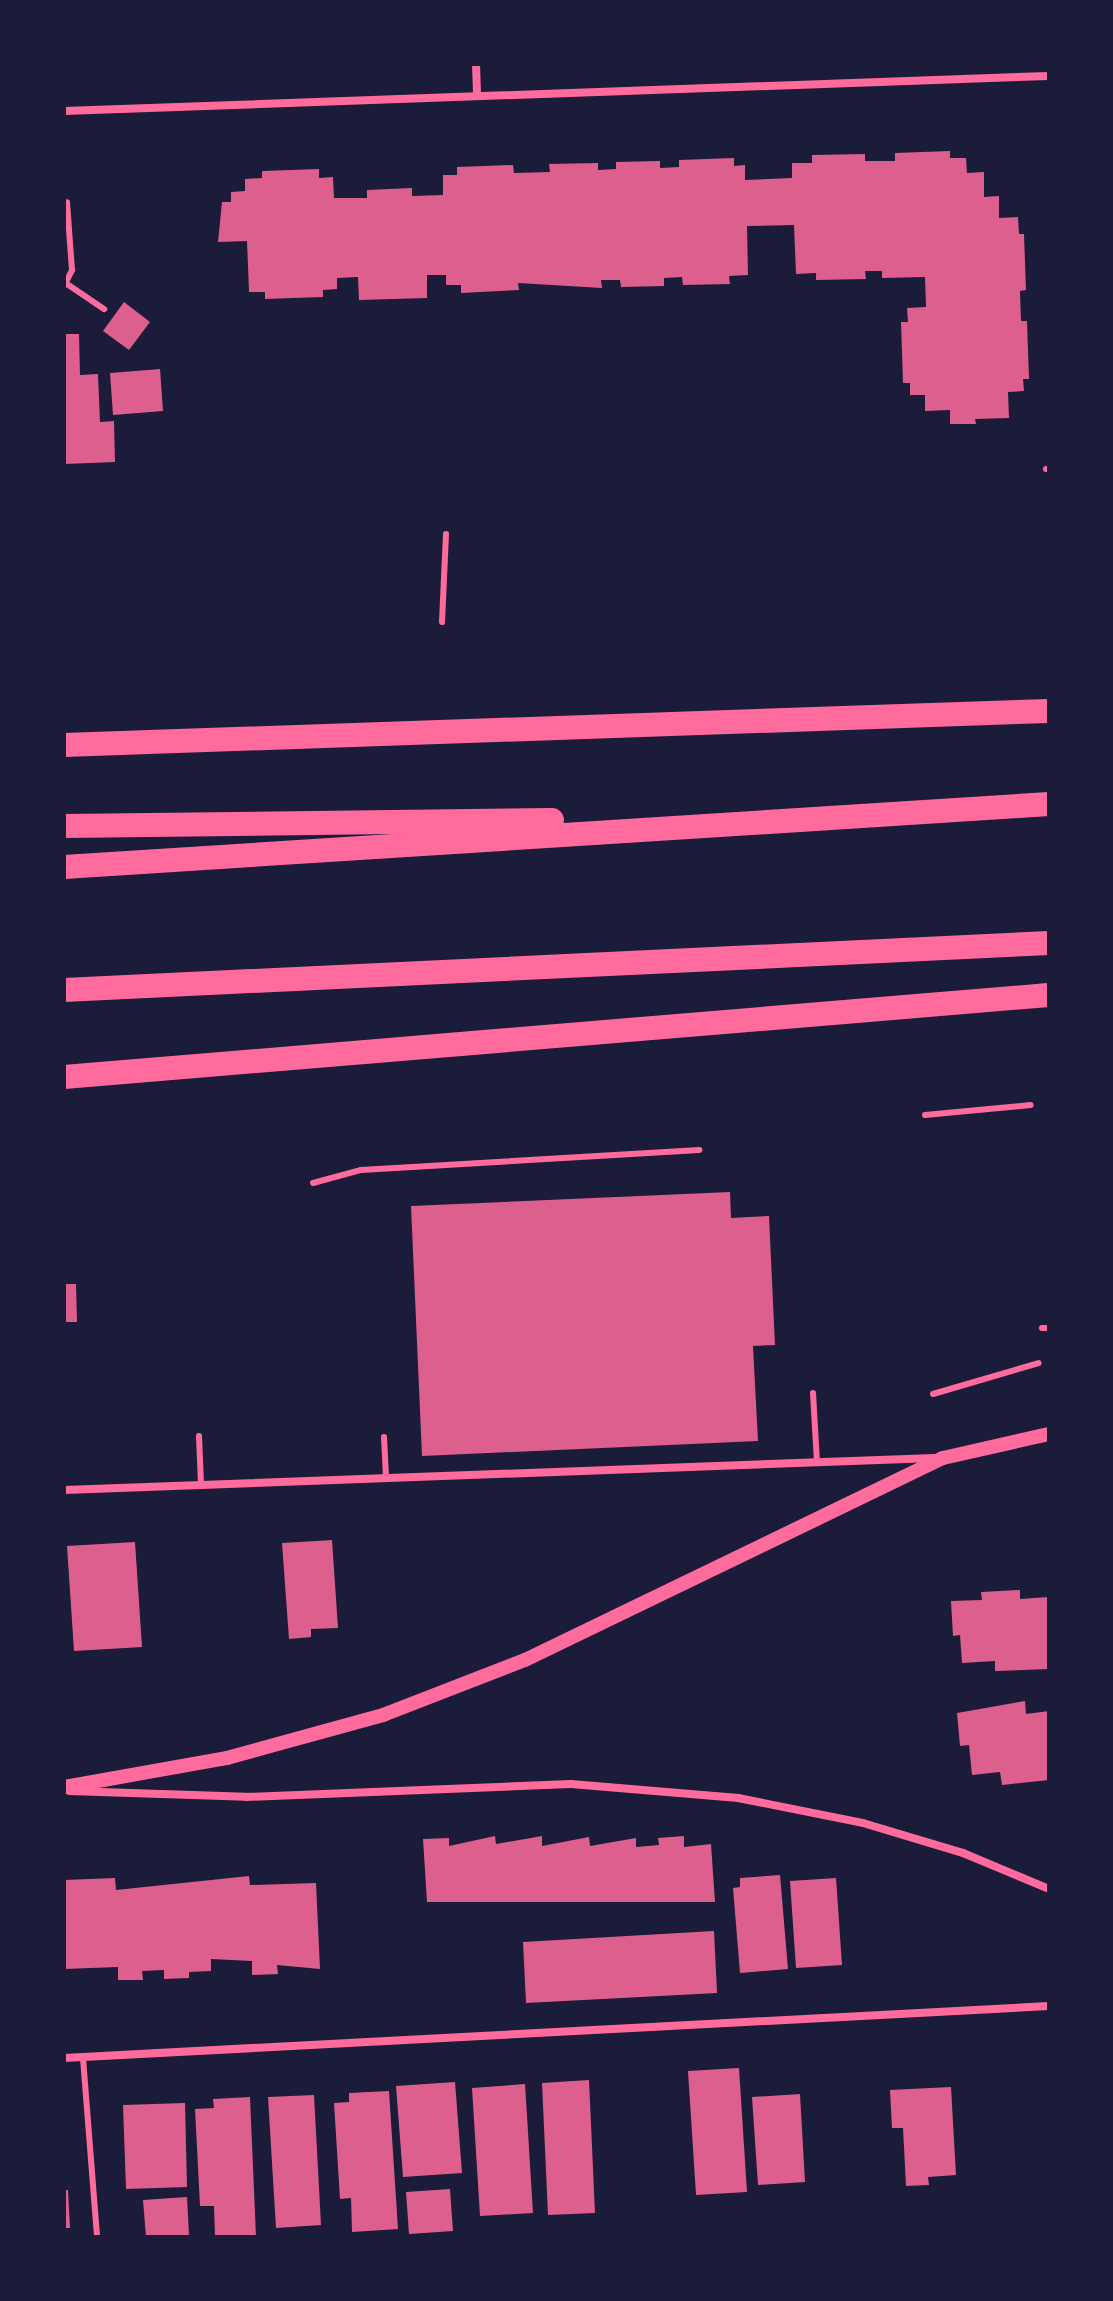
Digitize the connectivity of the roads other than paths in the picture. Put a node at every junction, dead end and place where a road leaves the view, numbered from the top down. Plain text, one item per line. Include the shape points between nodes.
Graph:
1 (476, 64) edge
2 (1049, 76) edge
3 (477, 96) junction
4 (64, 111) edge
5 (67, 202) dead end
6 (66, 285) edge
7 (104, 309) dead end
8 (446, 534) dead end
9 (442, 622) dead end
10 (1049, 711) edge
11 (64, 745) edge
12 (1049, 804) edge
13 (863, 815) junction
14 (64, 826) edge
15 (64, 867) edge
16 (1049, 943) edge
17 (64, 992) edge
18 (1049, 995) edge
19 (64, 1077) edge
20 (1031, 1105) dead end
21 (925, 1115) dead end
22 (699, 1150) dead end
23 (313, 1183) dead end
24 (1039, 1363) dead end
25 (813, 1393) dead end
26 (933, 1394) dead end
27 (1049, 1434) edge
28 (199, 1436) dead end
29 (384, 1437) dead end
30 (943, 1458) junction
31 (817, 1462) junction
32 (386, 1478) junction
33 (201, 1484) junction
34 (64, 1490) edge
35 (64, 1789) edge
36 (1049, 1889) edge
37 (1049, 2006) edge
38 (64, 2058) edge
39 (83, 2058) junction
40 (97, 2237) edge

1 - 3 street
2 - 3 street
3 - 4 street
5 - 6 lane via 72,270
6 - 7 lane
8 - 9 lane
10 - 11 highway
12 - 13 highway
13 - 14 highway
13 - 15 highway
16 - 17 highway
18 - 19 highway
20 - 21 lane
22 - 23 lane via 361,1170
24 - 26 lane
25 - 31 lane
27 - 30 street
28 - 33 lane
29 - 32 lane
30 - 31 street
30 - 35 street via 525,1660 383,1715 227,1758
31 - 32 street
32 - 33 street
33 - 34 street
35 - 36 street via 246,1797 571,1784 738,1798 863,1823 963,1853
37 - 39 street
38 - 39 street
39 - 40 lane

